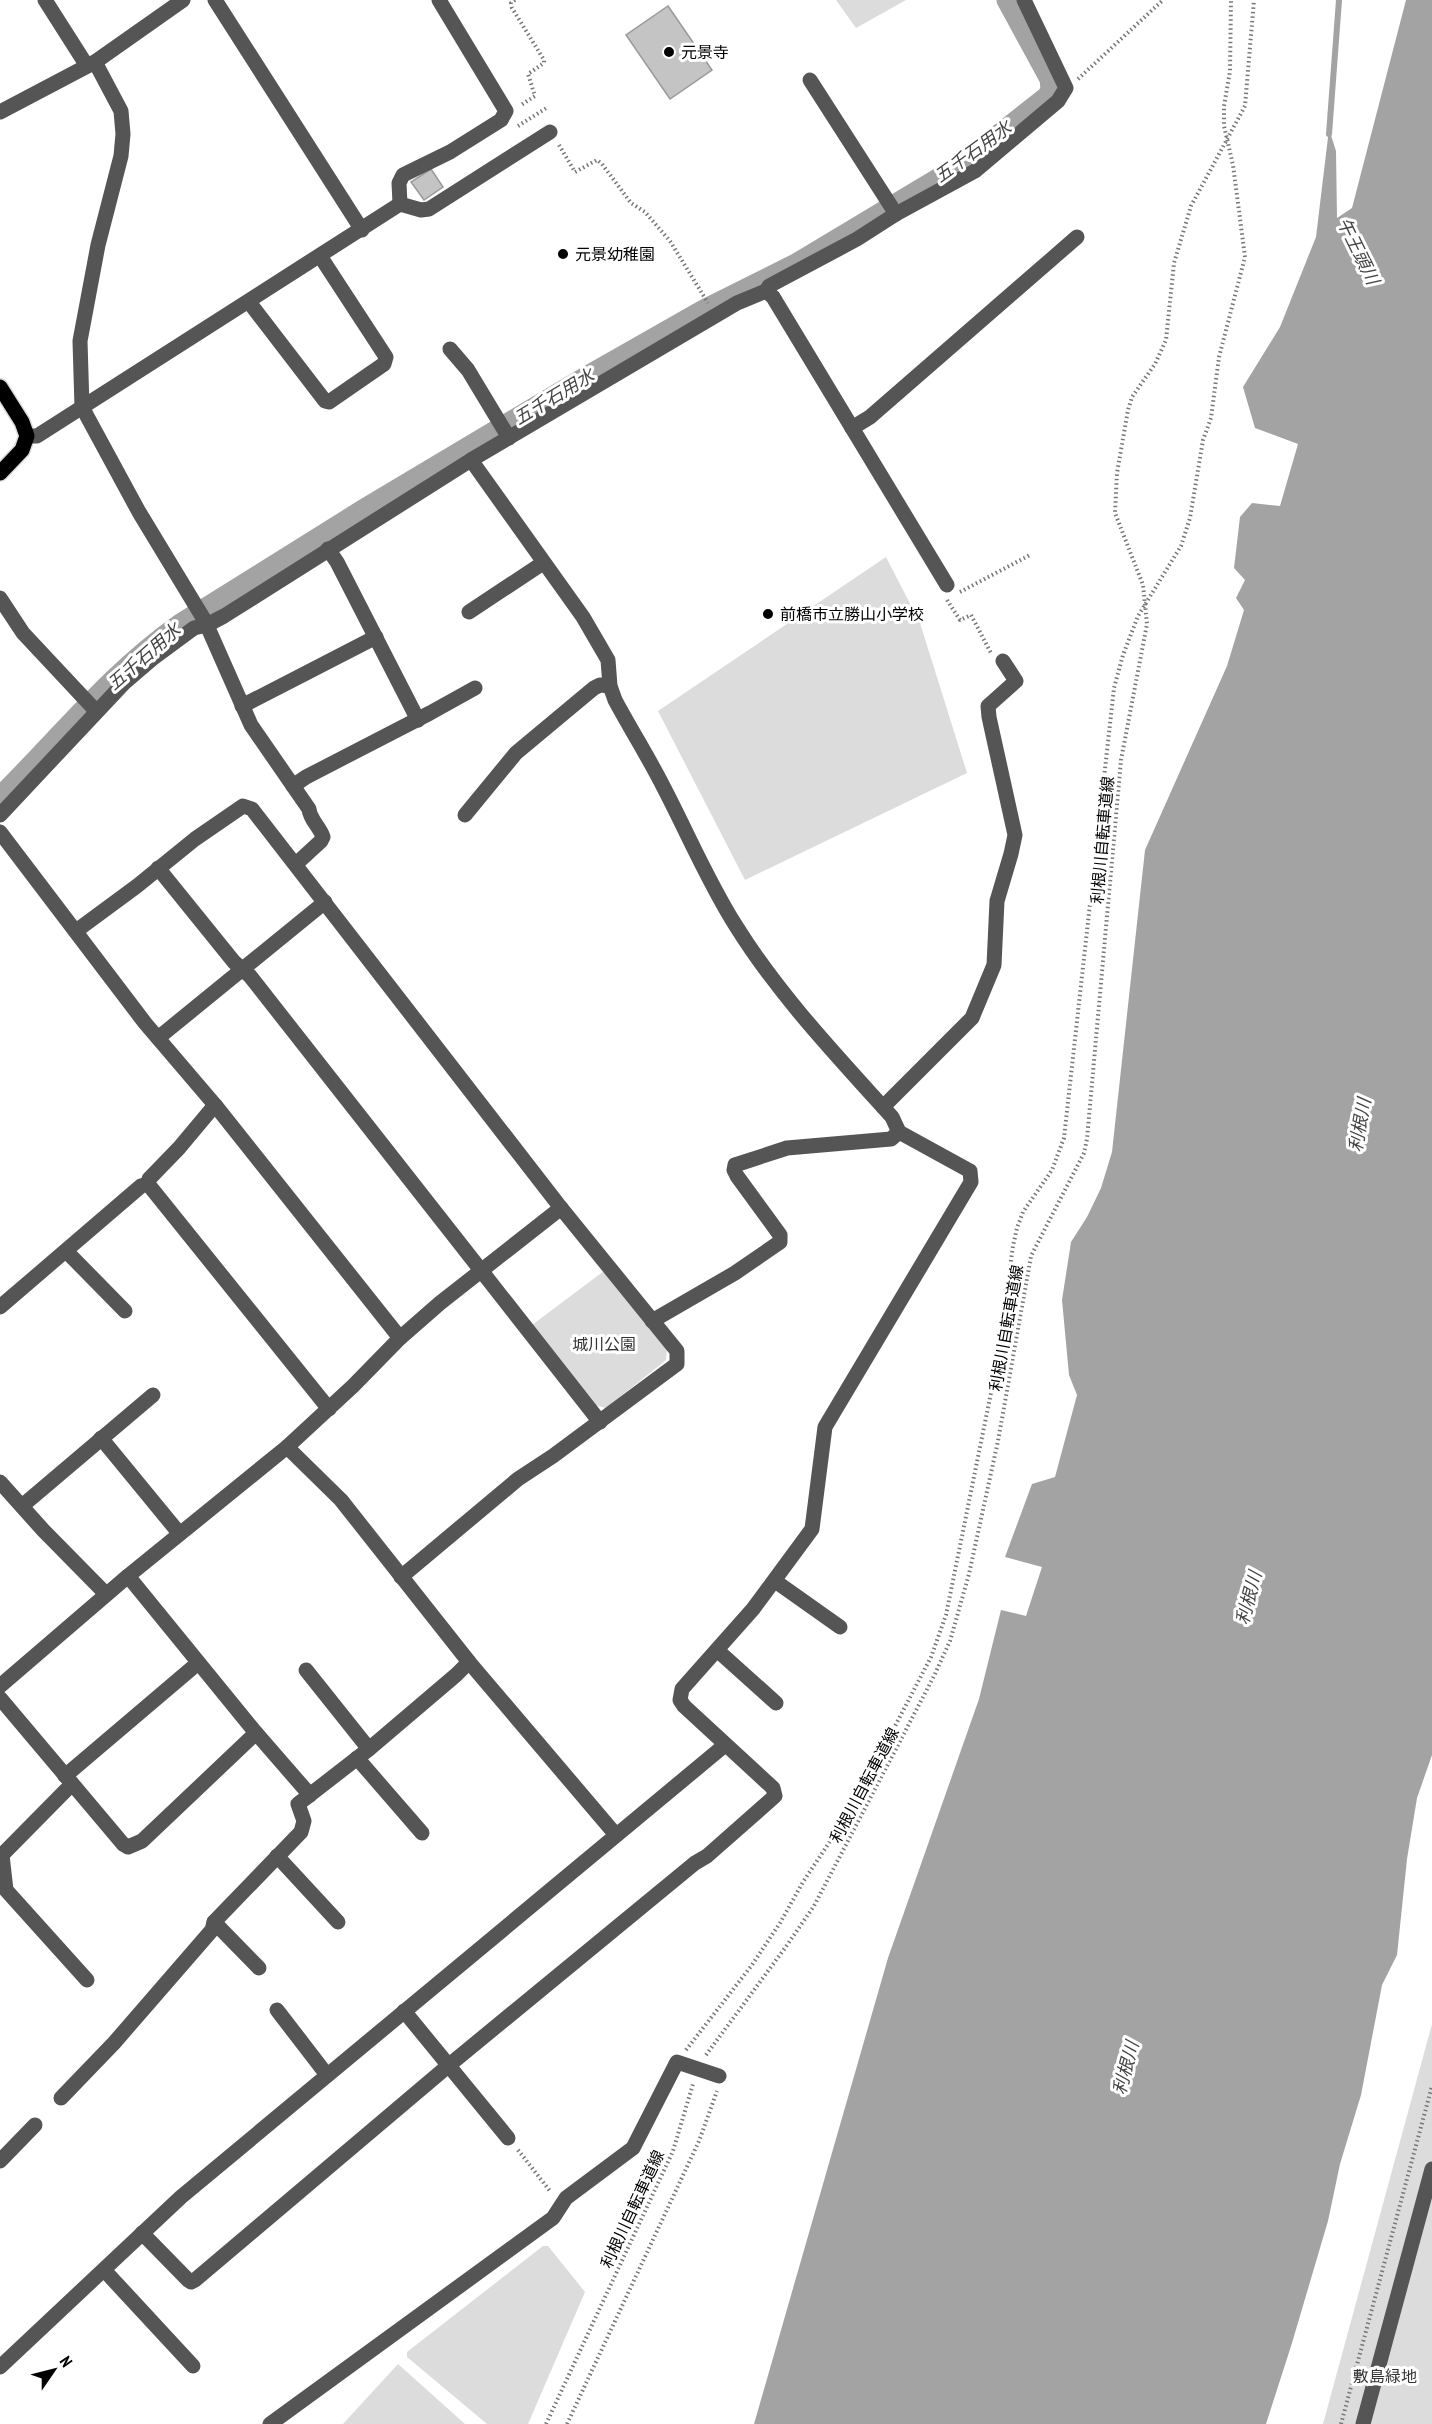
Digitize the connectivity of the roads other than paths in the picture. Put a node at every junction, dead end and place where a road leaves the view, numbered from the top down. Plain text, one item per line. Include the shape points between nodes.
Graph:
1 (45, 0) edge
2 (183, 0) edge
3 (215, 0) edge
4 (439, 0) edge
5 (1024, 0) edge
6 (91, 64) junction
7 (810, 80) dead end
8 (0, 112) edge
9 (550, 132) road end
10 (400, 204) junction
11 (896, 214) junction
12 (362, 230) junction
13 (1077, 237) dead end
14 (320, 256) junction
15 (766, 291) junction
16 (249, 302) junction
17 (450, 349) dead end
18 (0, 387) edge
19 (82, 406) junction
20 (852, 428) junction
21 (27, 436) junction
22 (509, 438) junction
23 (471, 460) junction
24 (0, 473) edge
25 (328, 549) junction
26 (543, 563) junction
27 (947, 585) road end
28 (0, 598) edge
29 (469, 612) dead end
30 (207, 625) junction
31 (376, 637) junction
32 (1003, 662) road end
33 (610, 686) junction
34 (475, 688) dead end
35 (242, 706) junction
36 (96, 711) junction
37 (418, 720) junction
38 (293, 786) junction
39 (0, 815) edge
40 (465, 815) dead end
41 (2, 840) edge
42 (296, 864) junction
43 (158, 868) junction
44 (325, 902) junction
45 (76, 931) junction
46 (243, 968) junction
47 (158, 1038) junction
48 (215, 1105) junction
49 (883, 1107) junction
50 (899, 1132) junction
51 (148, 1184) junction
52 (561, 1208) junction
53 (66, 1251) junction
54 (480, 1270) junction
55 (0, 1307) edge
56 (125, 1311) dead end
57 (652, 1320) junction
58 (400, 1338) junction
59 (153, 1395) dead end
60 (328, 1409) junction
61 (600, 1422) junction
62 (101, 1438) junction
63 (287, 1447) junction
64 (0, 1482) edge
65 (22, 1506) junction
66 (180, 1533) junction
67 (128, 1576) junction
68 (401, 1577) junction
69 (775, 1581) junction
70 (106, 1594) junction
71 (840, 1627) dead end
72 (717, 1650) junction
73 (469, 1662) junction
74 (198, 1663) junction
75 (306, 1670) dead end
76 (0, 1686) edge
77 (0, 1698) edge
78 (776, 1702) dead end
79 (256, 1733) junction
80 (725, 1745) junction
81 (363, 1753) junction
82 (69, 1780) junction
83 (310, 1795) junction
84 (422, 1833) dead end
85 (616, 1835) junction
86 (1, 1856) edge
87 (277, 1856) junction
88 (214, 1922) junction
89 (338, 1922) dead end
90 (259, 1968) dead end
91 (87, 1980) dead end
92 (277, 2010) dead end
93 (404, 2011) junction
94 (448, 2066) junction
95 (327, 2075) junction
96 (719, 2076) road end
97 (61, 2098) dead end
98 (35, 2125) dead end
99 (508, 2138) road end
100 (0, 2161) edge
101 (1432, 2169) edge
102 (142, 2233) junction
103 (105, 2271) junction
104 (193, 2366) dead end
105 (0, 2367) edge
106 (270, 2424) edge
107 (1363, 2424) edge

1 - 6 street
2 - 6 street
3 - 12 street
4 - 10 street via 506,111 501,120 403,176 399,183
5 - 11 street via 1066,88 1058,101 993,158
6 - 8 street
6 - 19 street via 121,111 123,134 80,341
7 - 11 street
9 - 10 street via 429,209
10 - 12 street
11 - 15 street
12 - 14 street
13 - 20 street via 870,417
14 - 16 street
14 - 16 street via 386,357 384,364 330,402 325,401
15 - 20 street
15 - 22 street via 737,303
16 - 19 street
17 - 22 street via 468,370
18 - 21 main road
19 - 21 street via 37,436
19 - 30 street
20 - 27 street
21 - 24 main road via 22,450
22 - 23 street
23 - 25 street
23 - 26 street
25 - 30 street
25 - 31 street
26 - 29 street
26 - 33 street via 608,660
28 - 36 street via 23,633
30 - 35 street
30 - 36 street via 194,628 152,659
31 - 35 street
31 - 37 street
32 - 49 street via 1016,681 988,706 1015,835 997,902 994,965 972,1017
33 - 40 street via 594,688 523,746
33 - 49 street via 735,925 805,1019
34 - 37 street
35 - 38 street
36 - 39 street
37 - 38 street
38 - 42 street via 323,837
41 - 45 street
42 - 43 street via 252,809 243,806
42 - 44 street
43 - 45 street
43 - 46 street
44 - 46 street
44 - 52 street
45 - 47 street
46 - 47 street
46 - 54 street
47 - 48 street
48 - 51 street
48 - 58 street
49 - 50 street
50 - 57 street via 891,1139 787,1148 735,1165 737,1176 780,1235 780,1242 735,1273
50 - 69 street via 970,1171 971,1182 825,1427 815,1523
51 - 53 street
51 - 60 street
52 - 54 street
52 - 57 street
53 - 55 street
53 - 56 street
54 - 58 street
54 - 61 street
57 - 61 street via 677,1351 677,1364
58 - 60 street
59 - 62 street
60 - 63 street
61 - 68 street via 518,1479
62 - 65 street
62 - 66 street
63 - 66 street
63 - 68 street via 341,1500
64 - 65 street
65 - 70 street
66 - 67 street
67 - 70 street
67 - 74 street
68 - 73 street
69 - 71 street
69 - 72 street
70 - 76 street
72 - 78 street
72 - 80 street via 682,1689 680,1700
73 - 81 street
73 - 85 street
74 - 79 street
74 - 82 street
75 - 81 street
77 - 82 street
79 - 82 street via 135,1845 128,1847
79 - 83 street
80 - 85 street
80 - 94 street via 775,1793 771,1801
81 - 83 street
81 - 84 street
82 - 86 street
83 - 87 street via 298,1804 304,1821 301,1832
85 - 93 street
86 - 91 street via 6,1890
87 - 88 street
87 - 89 street
88 - 90 street
88 - 97 street via 212,1930 114,2043
92 - 95 street
93 - 94 street
93 - 95 street
94 - 99 street
94 - 102 street via 195,2280 188,2280
95 - 102 street
96 - 106 street via 677,2062 633,2148 566,2198 553,2218
98 - 100 street
101 - 107 street
102 - 103 street
103 - 104 street
103 - 105 street

